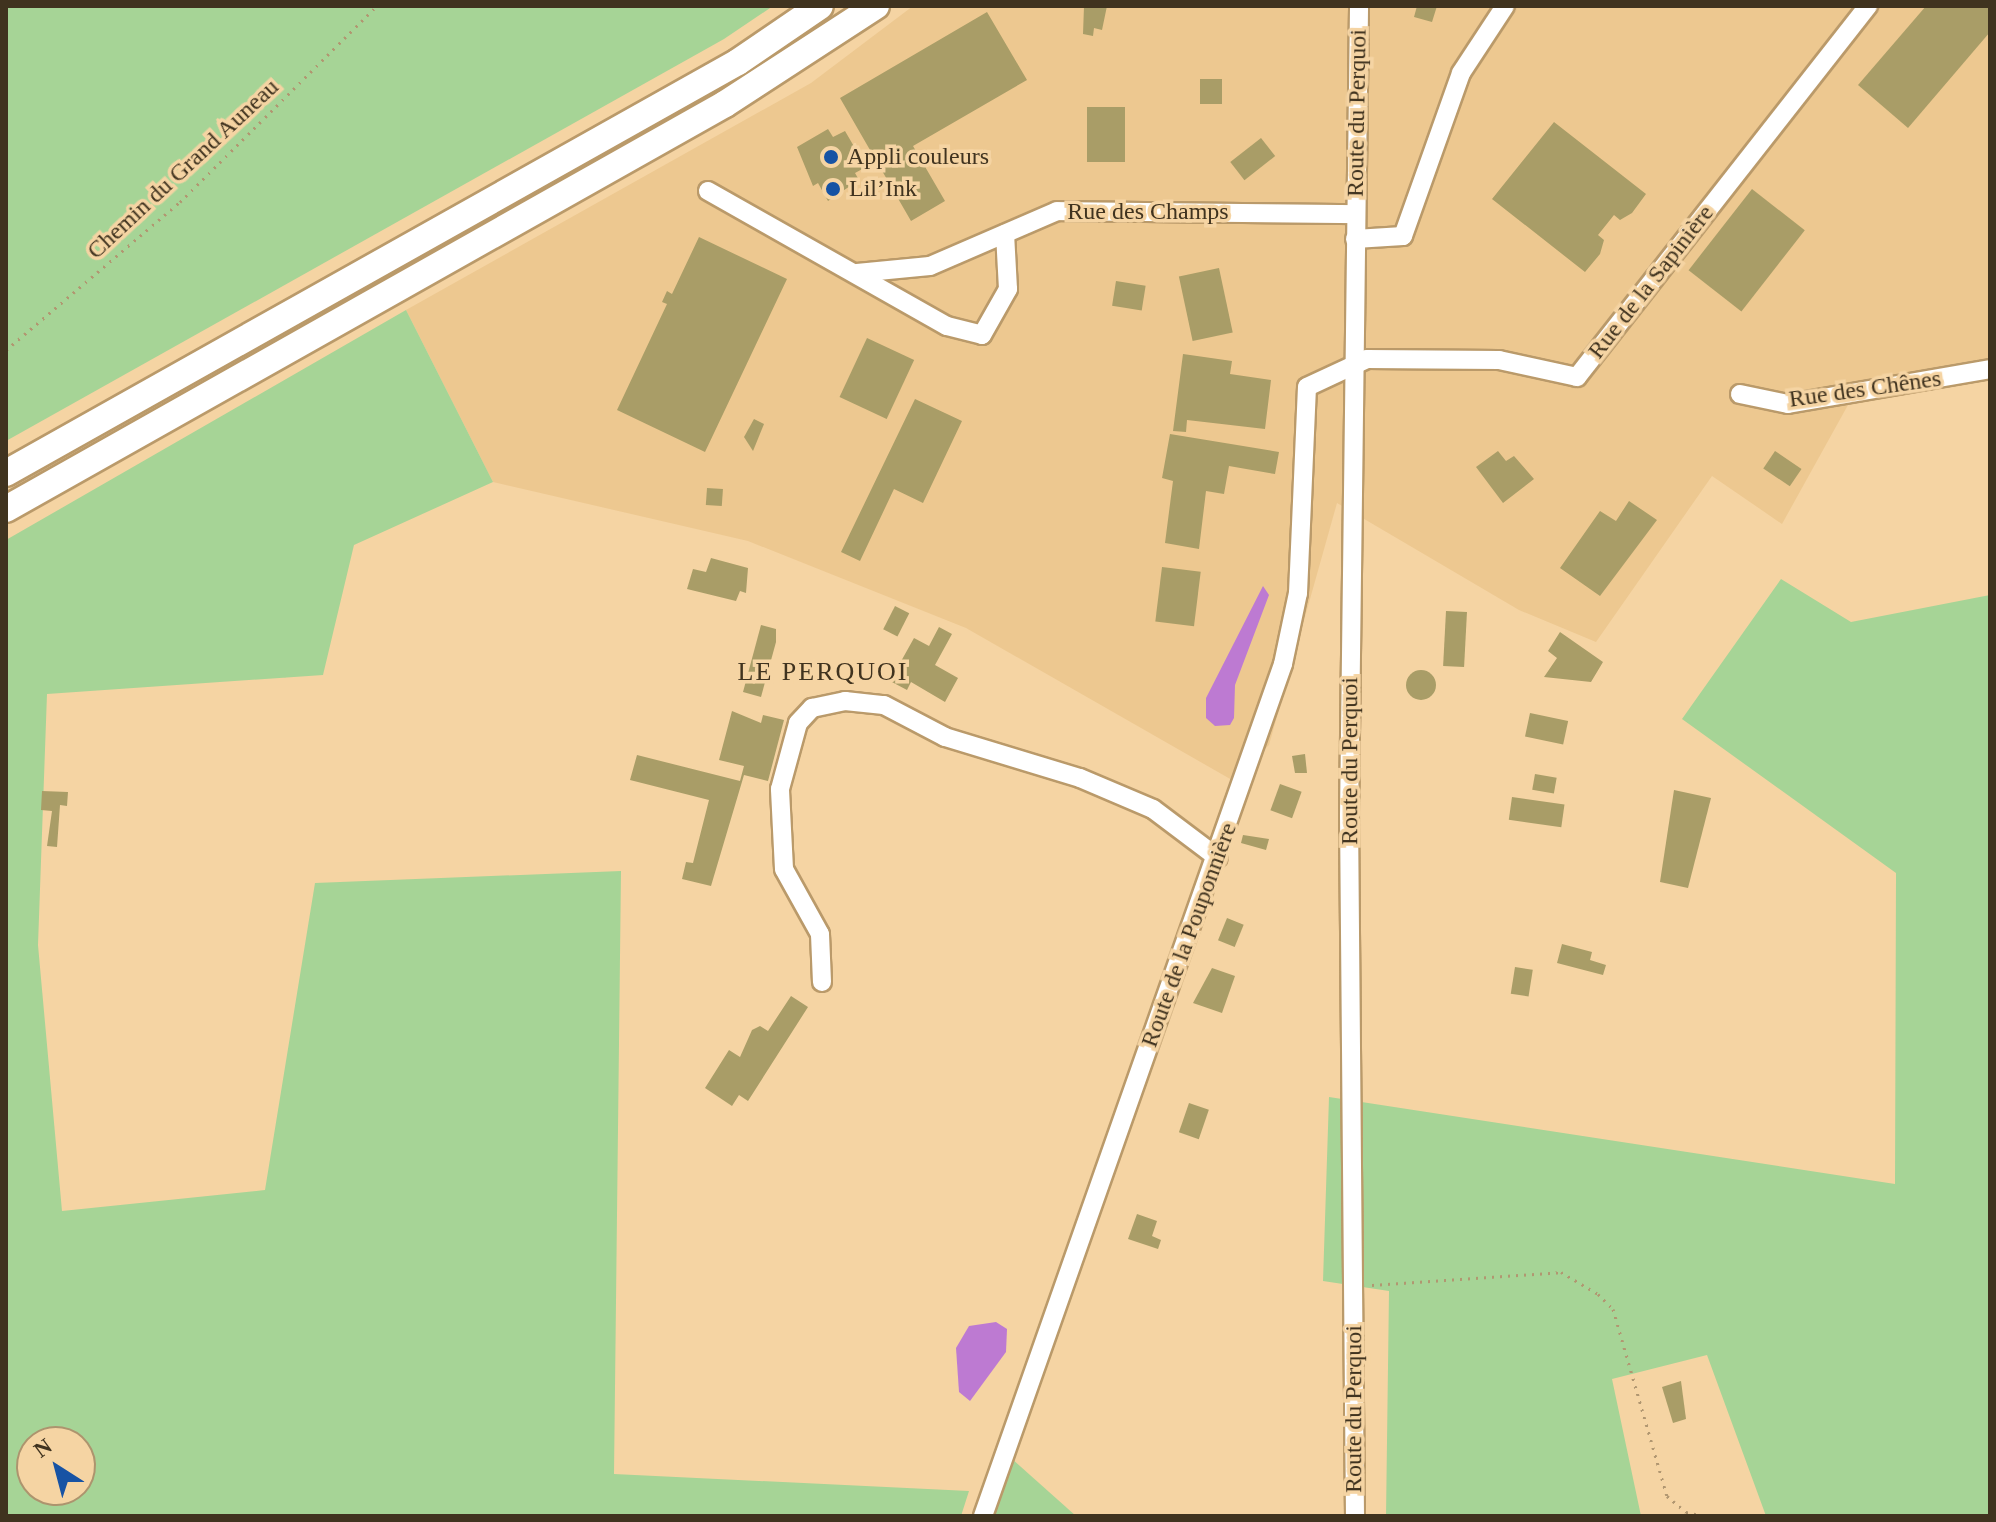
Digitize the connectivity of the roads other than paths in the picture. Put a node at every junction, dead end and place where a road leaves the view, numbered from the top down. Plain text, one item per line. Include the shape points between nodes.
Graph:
1 (820, 6) edge
2 (876, 6) edge
3 (1359, 6) edge
4 (1505, 6) edge
5 (1868, 6) edge
6 (708, 191) dead end
7 (1355, 214) junction
8 (1005, 234) junction
9 (1355, 239) junction
10 (857, 273) junction
11 (1353, 369) junction
12 (1990, 369) edge
13 (1740, 394) dead end
14 (6, 473) edge
15 (6, 509) edge
16 (1218, 858) junction
17 (822, 982) dead end
18 (983, 1516) edge
19 (1355, 1516) edge

1 - 14 highway via 738,62
2 - 15 highway via 725,104
3 - 7 street, Route du Perquoi
4 - 9 street via 1456,85 1403,236
5 - 11 street, Rue de la Sapinière via 1577,377 1499,360 1367,359
6 - 10 street
7 - 8 street, Rue des Champs via 1057,211
7 - 9 street, Route du Perquoi
8 - 10 street, Rue des Champs via 930,266
8 - 10 street via 1008,289 982,335 947,326
9 - 11 street, Route du Perquoi
11 - 16 street, Route de la Pouponnière via 1307,387 1298,593 1283,664
11 - 19 street, Route du Perquoi
12 - 13 street, Rue des Chênes via 1788,404
16 - 17 street via 1153,809 1080,778 945,737 884,705 845,701 812,708 798,723 780,789 784,869 820,934
16 - 18 street, Route de la Pouponnière

